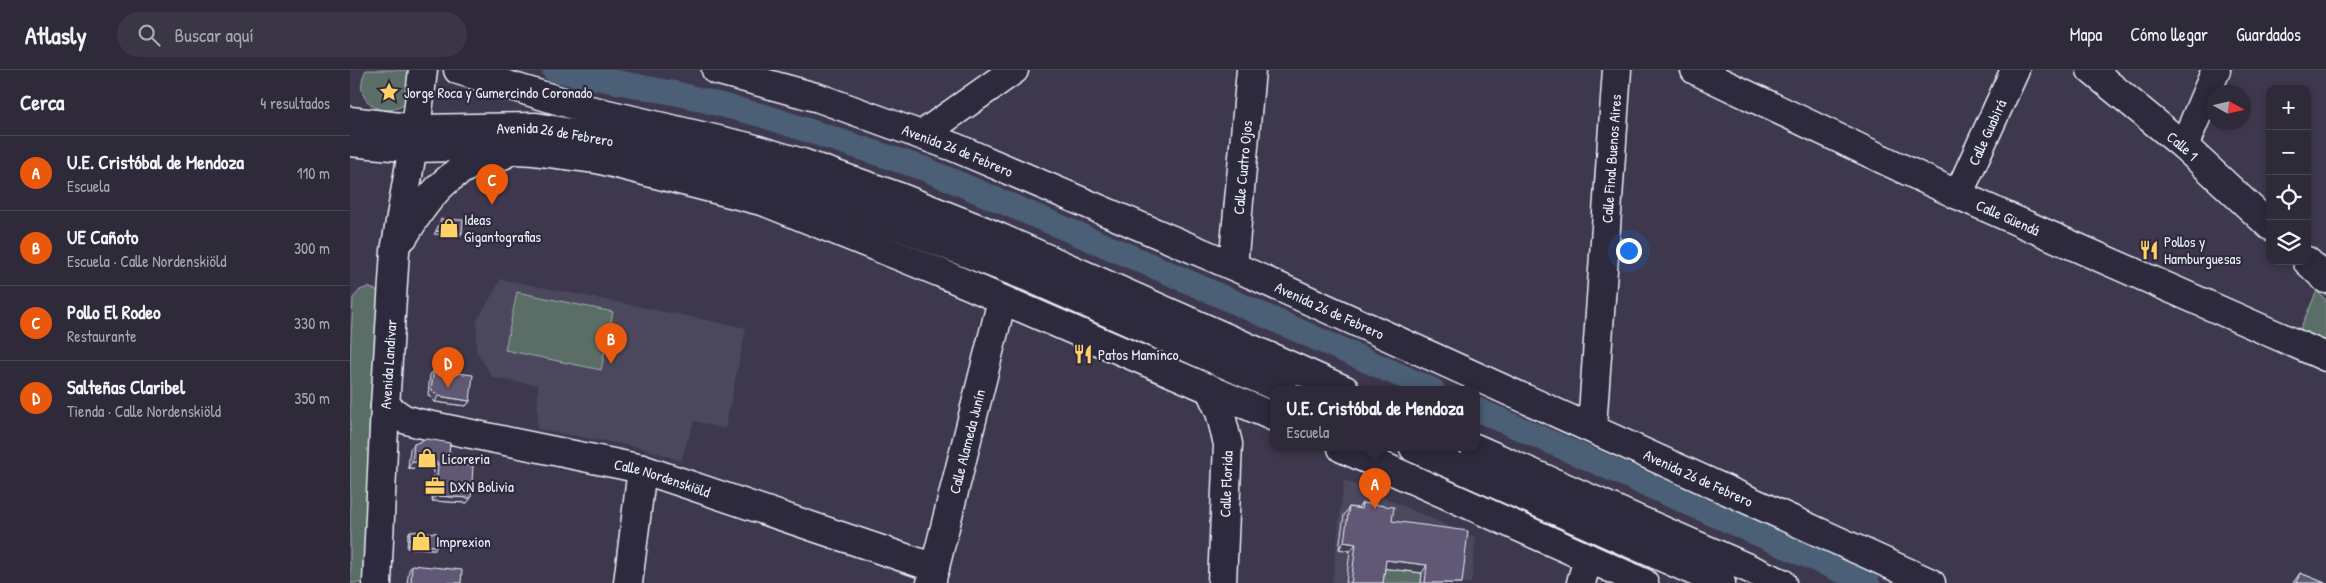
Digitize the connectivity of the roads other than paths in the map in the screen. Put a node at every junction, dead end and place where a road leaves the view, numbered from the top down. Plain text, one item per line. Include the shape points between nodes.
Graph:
1 (424, 70) edge
2 (458, 70) edge
3 (716, 70) edge
4 (1014, 70) edge
5 (1251, 70) edge
6 (1617, 70) edge
7 (1695, 70) edge
8 (2014, 70) edge
9 (2091, 70) edge
10 (2216, 70) edge
11 (960, 108) junction
12 (350, 121) edge
13 (922, 134) junction
14 (414, 138) junction
15 (350, 142) edge
16 (2184, 146) junction
17 (954, 147) junction
18 (534, 151) junction
19 (1958, 194) junction
20 (2266, 222) edge
21 (395, 250) junction
22 (2311, 265) edge
23 (1233, 266) junction
24 (2326, 279) edge
25 (1002, 300) junction
26 (2326, 357) edge
27 (1275, 386) edge
28 (1336, 386) edge
29 (1209, 388) junction
30 (385, 406) junction
31 (1270, 415) edge
32 (1592, 428) junction
33 (1480, 450) edge
34 (1348, 451) edge
35 (1421, 451) edge
36 (642, 469) junction
37 (1585, 571) edge
38 (933, 576) edge
39 (377, 583) edge
40 (628, 583) edge
41 (1222, 583) edge
42 (1644, 583) edge
43 (1721, 583) edge
44 (1782, 583) edge
45 (1931, 583) edge

1 - 14 main road, Avenida Landivar
2 - 28 main road, Avenida 26 de Febrero via 590,110 748,147 899,197 996,236
3 - 13 main road, Avenida 26 de Febrero via 819,98
4 - 11 main road
5 - 23 main road, Calle Cuatro Ojos
6 - 32 main road, Calle Final Buenos Aires
7 - 19 main road, Calle Güendá
8 - 19 main road, Calle Guabirá
9 - 16 main road, Calle 1
10 - 16 main road
11 - 13 main road
11 - 17 main road via 951,130
12 - 14 main road, Avenida 26 de Febrero
13 - 17 main road, Avenida 26 de Febrero
14 - 15 main road, Avenida 26 de Febrero
14 - 18 main road, Avenida 26 de Febrero via 460,147
14 - 21 main road, Avenida Landivar
14 - 27 main road, Avenida 26 de Febrero via 536,127 677,152 769,175 1028,276
16 - 20 main road, Calle 1
17 - 23 main road, Avenida 26 de Febrero
18 - 21 main road via 501,155 454,173 421,207
18 - 25 main road, Avenida 26 de Febrero via 597,159 764,202
19 - 26 main road, Calle Güendá
21 - 30 main road, Avenida Landivar
22 - 24 main road
23 - 32 main road, Avenida 26 de Febrero
25 - 29 main road, Avenida 26 de Febrero
25 - 38 main road, Calle Alameda Junín
29 - 31 main road, Avenida 26 de Febrero
29 - 41 main road, Calle Florida via 1220,412 1228,444
30 - 36 main road, Calle Nordenskiöld via 404,419 418,423
30 - 39 main road, Avenida Landivar
32 - 45 main road, Avenida 26 de Febrero
33 - 44 main road
34 - 37 main road
35 - 43 main road
36 - 38 main road, Calle Nordenskiöld
36 - 40 main road
37 - 42 main road

